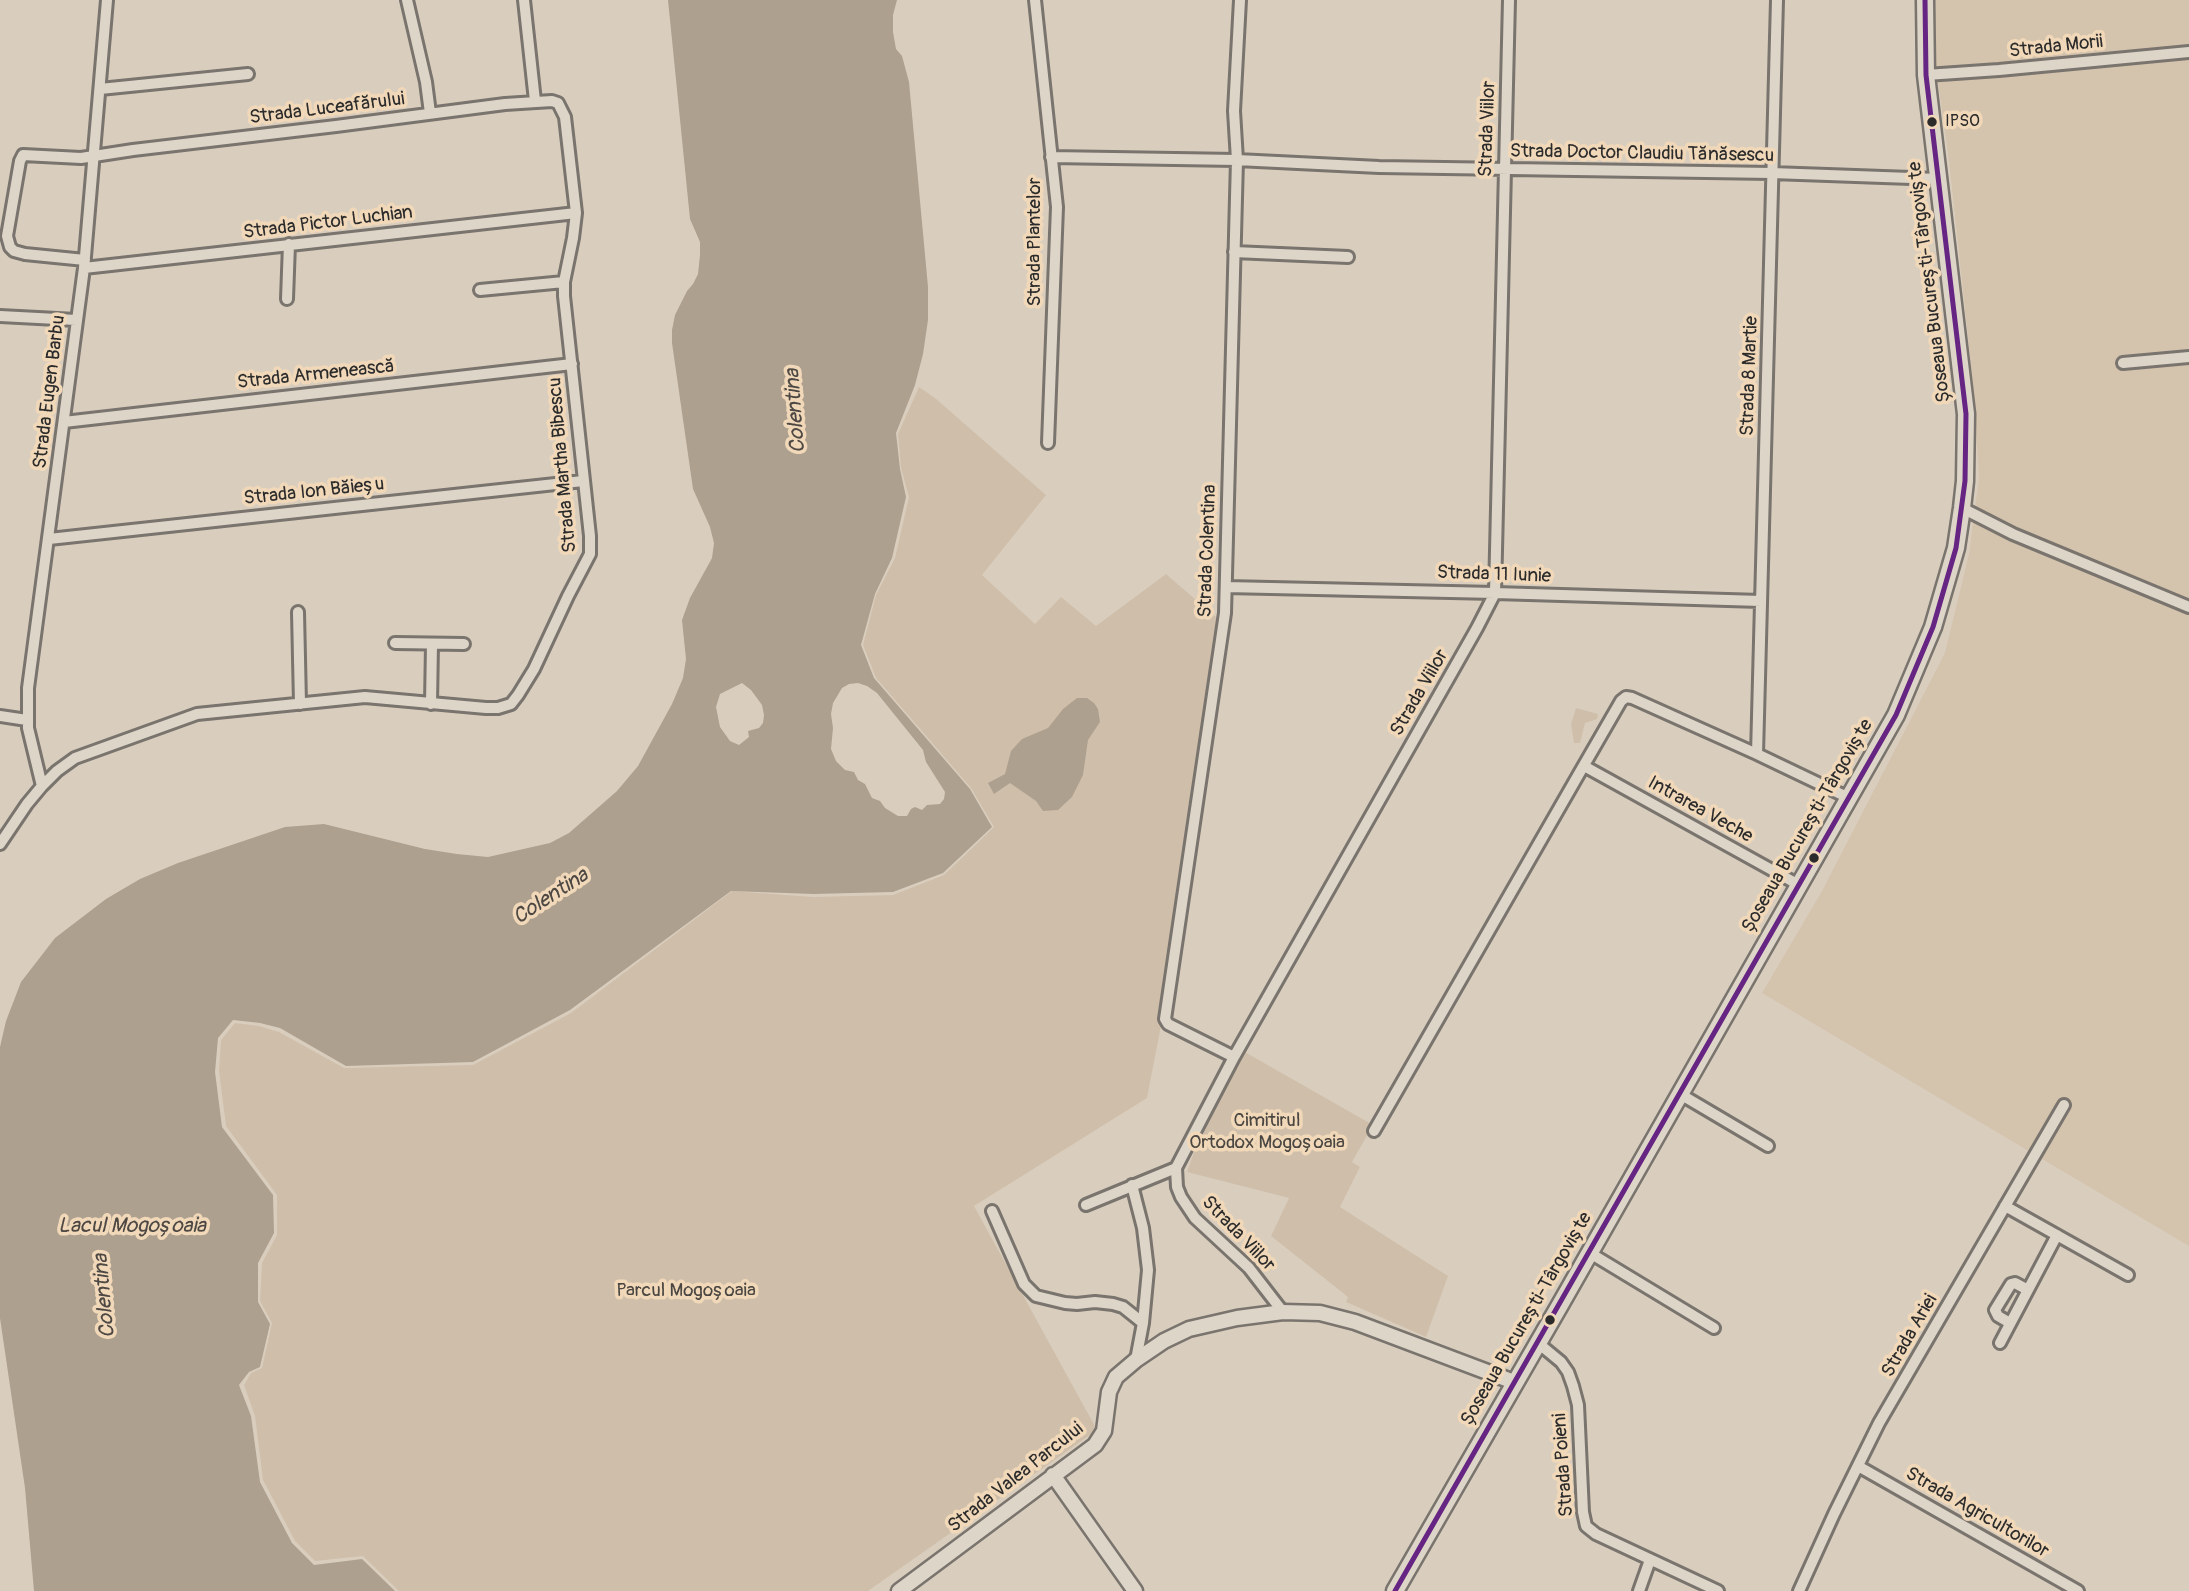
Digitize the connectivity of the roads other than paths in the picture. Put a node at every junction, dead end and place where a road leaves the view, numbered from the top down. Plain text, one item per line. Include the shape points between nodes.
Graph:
1 (107, 0) edge
2 (407, 0) edge
3 (524, 0) edge
4 (1035, 0) edge
5 (1240, 0) edge
6 (1509, 0) edge
7 (1777, 0) edge
8 (1925, 0) edge
9 (2189, 52) edge
10 (248, 74) dead end
11 (1927, 75) junction
12 (100, 89) junction
13 (535, 101) junction
14 (561, 107) joint
15 (430, 113) junction
16 (95, 156) junction
17 (1051, 157) junction
18 (1237, 160) junction
19 (1504, 169) junction
20 (1772, 173) junction
21 (1939, 180) junction
22 (576, 213) junction
23 (289, 244) junction
24 (1234, 252) junction
25 (1348, 257) dead end
26 (85, 264) junction
27 (564, 282) junction
28 (480, 290) dead end
29 (287, 299) dead end
30 (0, 316) edge
31 (76, 320) junction
32 (2189, 356) edge
33 (2123, 363) dead end
34 (572, 364) junction
35 (64, 422) junction
36 (1048, 443) dead end
37 (583, 481) junction
38 (1962, 508) junction
39 (49, 539) junction
40 (1226, 587) junction
41 (1495, 593) junction
42 (1761, 601) junction
43 (2189, 607) edge
44 (298, 612) dead end
45 (395, 643) dead end
46 (432, 644) junction
47 (464, 644) dead end
48 (300, 704) junction
49 (431, 704) junction
50 (0, 716) edge
51 (27, 720) junction
52 (1757, 754) junction
53 (1584, 766) junction
54 (42, 786) junction
55 (1849, 798) junction
56 (0, 844) edge
57 (1799, 885) junction
58 (1234, 1058) junction
59 (1680, 1094) junction
60 (2064, 1105) dead end
61 (1374, 1131) dead end
62 (1768, 1146) dead end
63 (1176, 1168) junction
64 (1132, 1185) junction
65 (1086, 1205) dead end
66 (2005, 1206) junction
67 (992, 1211) dead end
68 (2057, 1235) junction
69 (1590, 1253) junction
70 (2128, 1275) dead end
71 (2028, 1290) junction
72 (1283, 1312) junction
73 (1143, 1323) junction
74 (2011, 1324) junction
75 (1714, 1328) dead end
76 (1538, 1343) junction
77 (2000, 1343) dead end
78 (1136, 1360) junction
79 (1514, 1382) junction
80 (1858, 1466) junction
81 (1053, 1475) junction
82 (1650, 1560) junction
83 (899, 1591) edge
84 (1135, 1591) edge
85 (1395, 1591) edge
86 (1639, 1591) edge
87 (1718, 1591) edge
88 (1799, 1591) edge
89 (2078, 1591) edge

1 - 12 street, Strada Eugen Barbu
2 - 15 street
3 - 13 street
4 - 17 street, Strada Plantelor
5 - 18 street, Strada Colentina via 1234,111
6 - 19 street, Strada Viilor
7 - 20 street, Strada 8 Martie
8 - 11 main road, Șoseaua București-Târgoviște
9 - 11 street, Strada Morii
10 - 12 street
11 - 21 main road, Șoseaua București-Târgoviște
12 - 16 street, Strada Eugen Barbu
13 - 14 street, Strada Luceafărului via 552,101
13 - 15 street, Strada Luceafărului
14 - 22 street, Strada Martha Bibescu
15 - 16 street, Strada Luceafărului
16 - 26 street, Strada Eugen Barbu
16 - 26 street, Strada Luceafărului via 23,155 8,236 14,251
17 - 18 street, Strada Doctor Claudiu Tănăsescu
17 - 36 street, Strada Plantelor via 1056,207
18 - 19 street, Strada Doctor Claudiu Tănăsescu
18 - 24 street, Strada Colentina
19 - 20 street, Strada Doctor Claudiu Tănăsescu
19 - 41 street, Strada Viilor
20 - 21 street, Strada Doctor Claudiu Tănăsescu
20 - 42 street, Strada 8 Martie
21 - 38 main road, Șoseaua București-Târgoviște via 1966,414
22 - 23 street, Strada Pictor Luchian
22 - 27 street, Strada Martha Bibescu
23 - 26 street, Strada Pictor Luchian
23 - 29 street
24 - 25 street
24 - 40 street, Strada Colentina
26 - 31 street, Strada Eugen Barbu
27 - 28 street
27 - 34 street, Strada Martha Bibescu
30 - 31 street
31 - 35 street, Strada Eugen Barbu
32 - 33 street
34 - 35 street, Strada Armenească
34 - 37 street, Strada Martha Bibescu
35 - 39 street, Strada Eugen Barbu
37 - 39 street, Strada Ion Băieșu
37 - 49 street, Strada Martha Bibescu via 590,554 518,695 511,704 498,708
38 - 43 street
38 - 55 main road, Șoseaua București-Târgoviște via 1946,586 1921,661
39 - 51 street, Strada Eugen Barbu
40 - 41 street, Strada 11 Iunie
40 - 58 street, Strada Colentina via 1165,1019
41 - 42 street, Strada 11 Iunie
41 - 58 street, Strada Viilor
42 - 52 street, Strada 8 Martie
44 - 48 street
45 - 46 street
46 - 47 street
46 - 49 street
48 - 49 street, Strada Martha Bibescu via 365,697
48 - 54 street, Strada Martha Bibescu via 197,714 75,758
50 - 51 street
51 - 54 street, Strada Eugen Barbu
52 - 53 street via 1626,697
52 - 55 street
53 - 57 street, Intrarea Veche
53 - 61 street
54 - 56 street, Strada Martha Bibescu
55 - 57 main road, Șoseaua București-Târgoviște
57 - 59 main road, Șoseaua București-Târgoviște
58 - 63 street, Strada Viilor
59 - 62 street
59 - 69 main road, Șoseaua București-Târgoviște
60 - 66 street, Strada Ariei
63 - 64 street
63 - 72 street, Strada Viilor via 1177,1187 1195,1218 1249,1268
64 - 65 street
64 - 73 street via 1147,1250
66 - 68 street
66 - 80 street, Strada Ariei
67 - 73 street via 1024,1284 1036,1296 1065,1303 1113,1304
68 - 70 street
68 - 71 street
69 - 75 street
69 - 76 main road, Șoseaua București-Târgoviște
71 - 74 street
71 - 74 street via 2011,1284 1995,1310
72 - 78 street, Strada Valea Parcului via 1189,1329
72 - 79 street, Strada Valea Parcului via 1338,1317
73 - 78 street
74 - 77 street
76 - 79 main road, Șoseaua București-Târgoviște
76 - 82 street, Strada Poieni via 1561,1362 1576,1395 1584,1522 1596,1535
78 - 81 street, Strada Valea Parcului via 1111,1386 1100,1439
79 - 85 main road, Șoseaua București-Târgoviște
80 - 88 street, Strada Ariei
80 - 89 street, Strada Agricultorilor
81 - 83 street, Strada Valea Parcului
81 - 84 street
82 - 86 street
82 - 87 street, Strada Poieni

